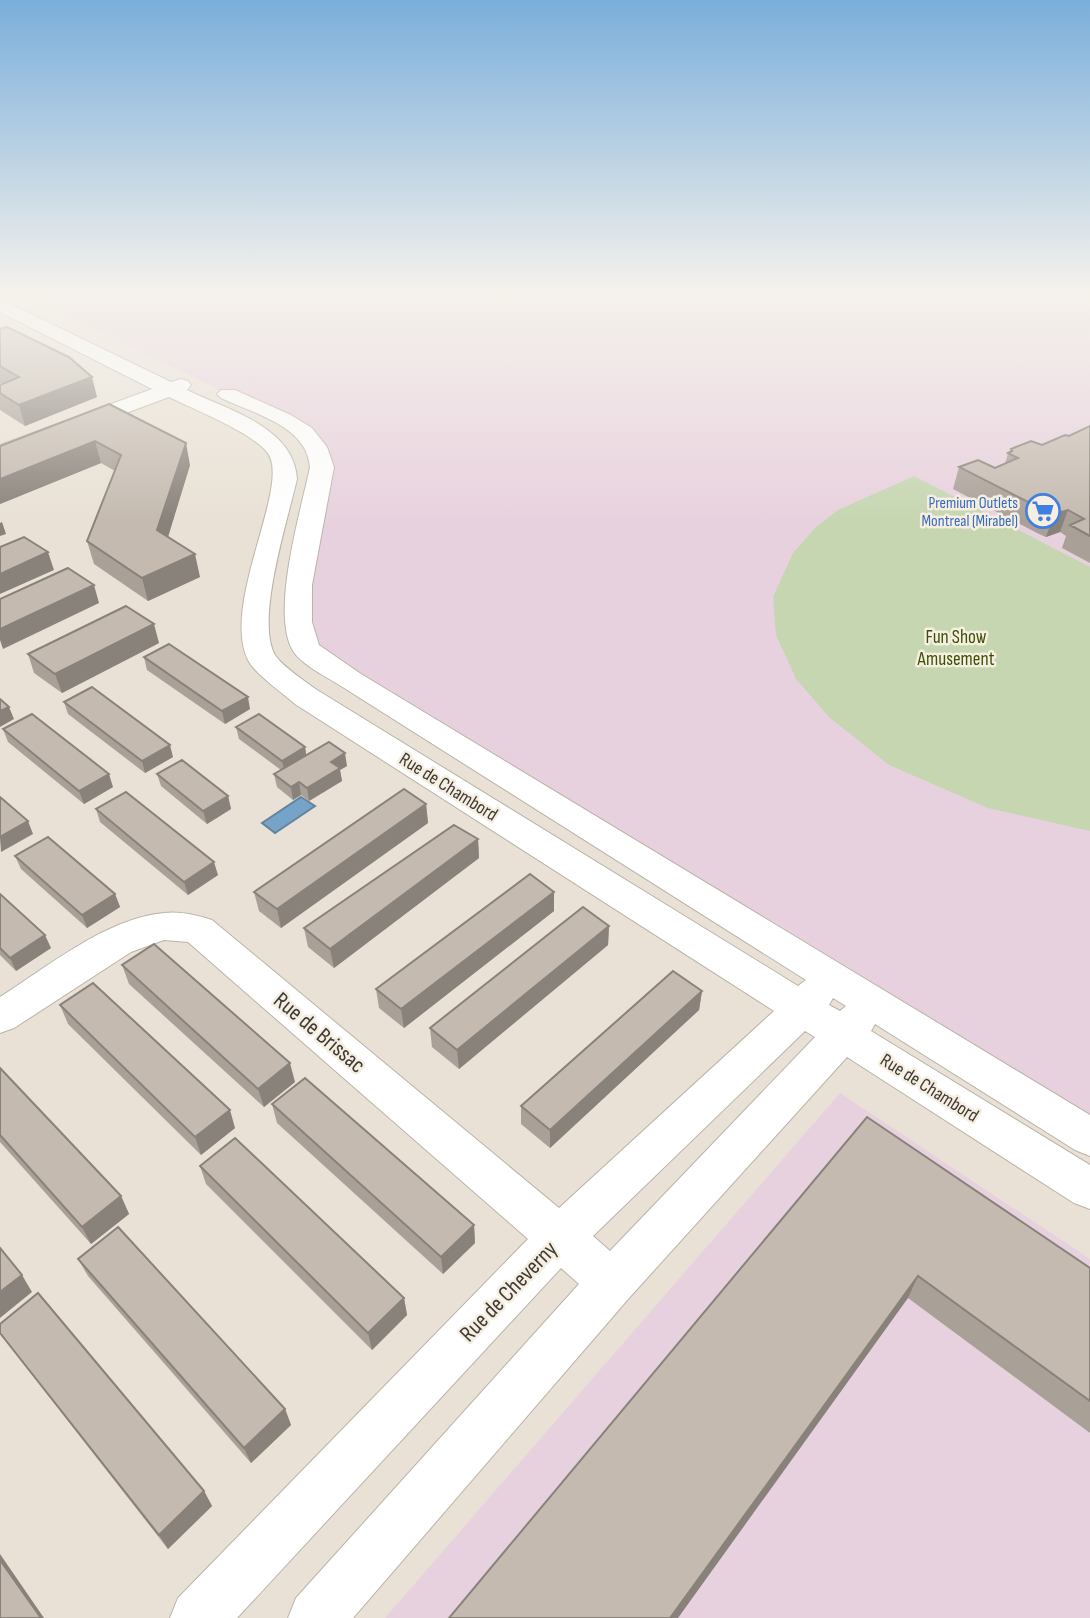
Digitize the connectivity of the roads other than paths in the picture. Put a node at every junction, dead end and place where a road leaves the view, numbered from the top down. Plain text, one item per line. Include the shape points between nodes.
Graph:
1 (127, 370) edge
2 (175, 370) edge
3 (197, 380) junction
4 (168, 390) junction
5 (0, 453) edge
6 (831, 977) junction
7 (803, 1007) junction
8 (0, 1017) edge
9 (858, 1018) junction
10 (1090, 1137) edge
11 (1090, 1189) edge
12 (560, 1237) junction
13 (612, 1282) junction
14 (198, 1618) edge
15 (317, 1618) edge

1 - 4 street, Rue de Chambord
2 - 3 street, Rue de Chambord
3 - 4 street
3 - 6 street, Rue de Chambord via 284,421 313,442 322,467 299,585 298,622 306,649
4 - 5 street
4 - 7 street, Rue de Chambord via 254,431 275,446 285,461 253,627 262,659 306,697
6 - 7 street, Rue de Cheverny
6 - 9 street, Rue de Chambord
7 - 9 street, Rue de Chambord
7 - 12 street, Rue de Cheverny
8 - 12 street, Rue de Brissac via 128,935 157,926 199,930
9 - 10 street, Rue de Chambord
9 - 11 street, Rue de Chambord
9 - 13 street
12 - 13 street, Rue de Brissac
12 - 14 street, Rue de Cheverny
13 - 15 street

